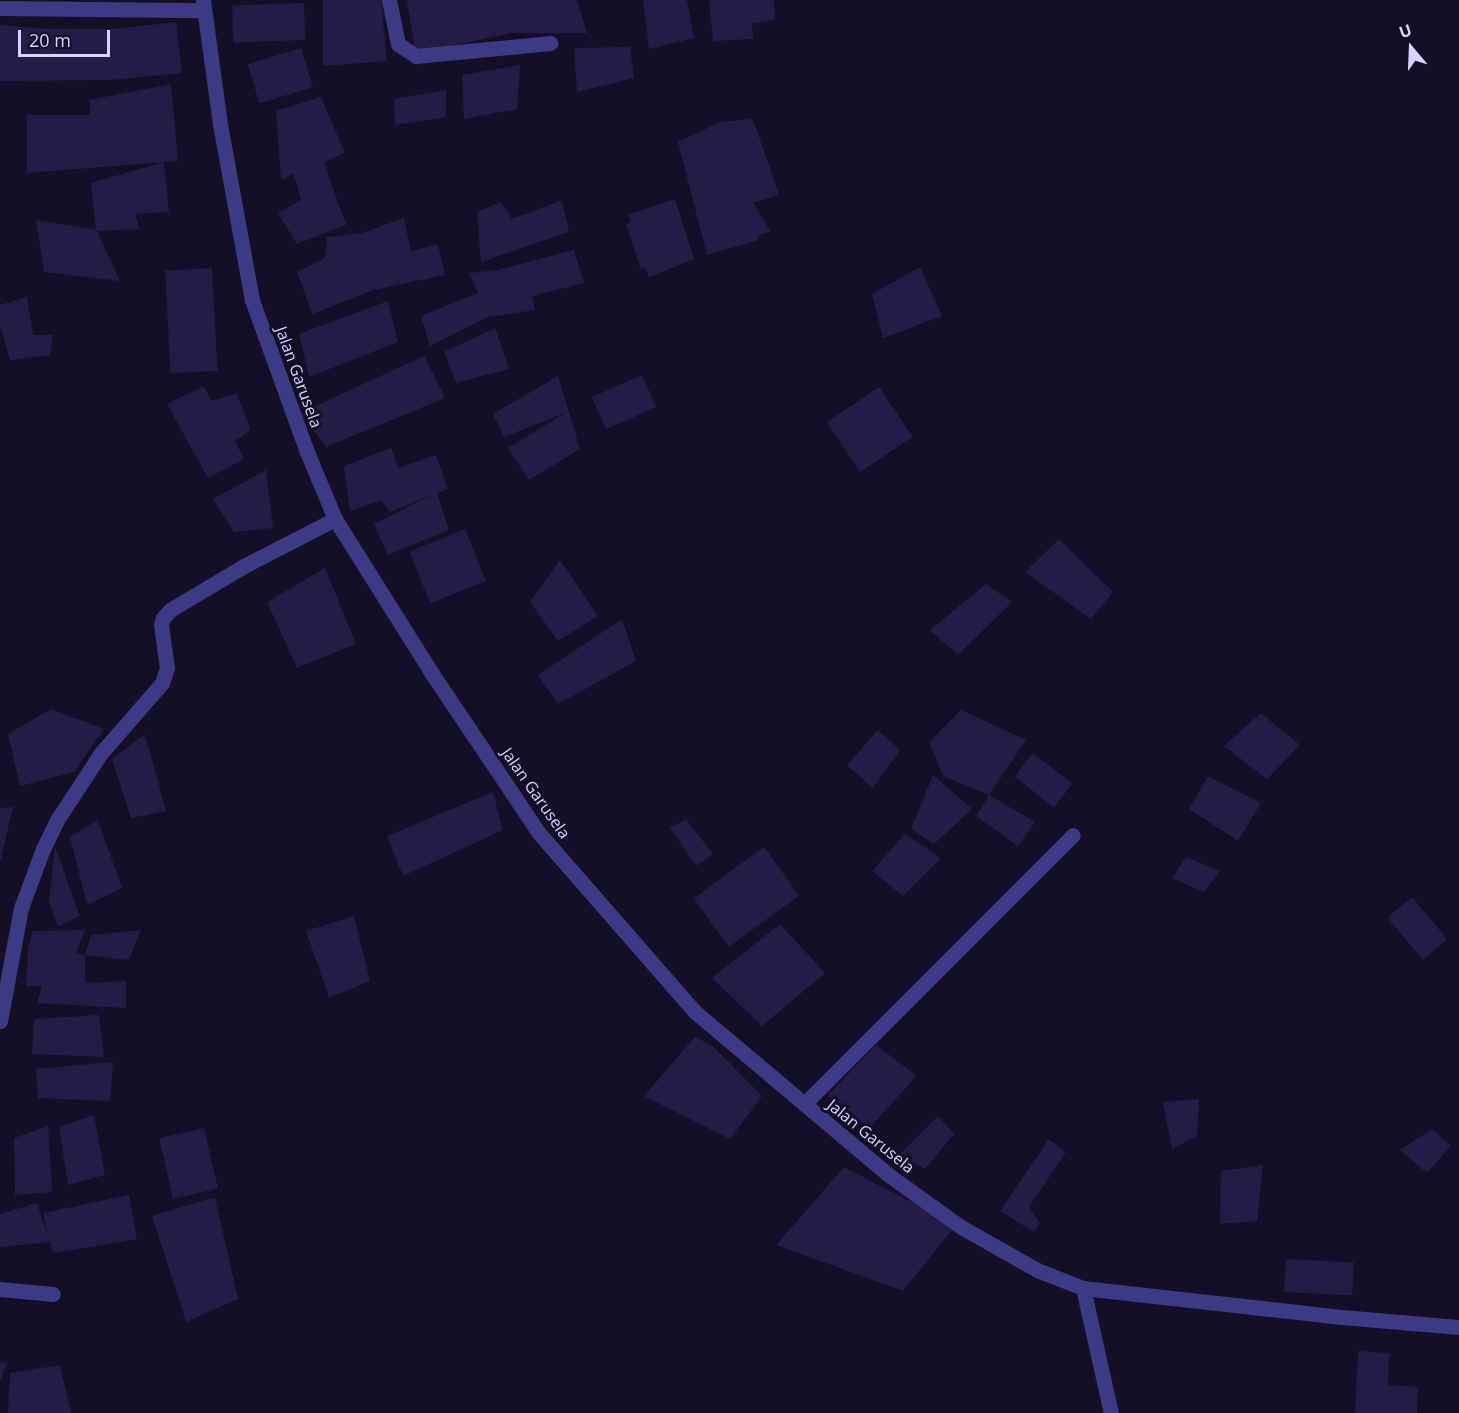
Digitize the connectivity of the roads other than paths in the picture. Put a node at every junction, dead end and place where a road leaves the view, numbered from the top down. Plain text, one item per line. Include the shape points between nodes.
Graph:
1 (389, 0) edge
2 (203, 5) edge
3 (0, 8) edge
4 (550, 43) dead end
5 (335, 519) junction
6 (1073, 836) dead end
7 (0, 1021) edge
8 (804, 1104) junction
9 (1083, 1288) junction
10 (0, 1289) edge
11 (53, 1294) dead end
12 (1459, 1327) edge
13 (1111, 1413) edge

1 - 4 street via 398,44 416,56
2 - 3 street
2 - 5 street, Jalan Garusela via 252,300
5 - 7 street via 242,567 163,618 167,668 162,682 101,753 57,820 43,849 21,908
5 - 8 street, Jalan Garusela via 538,832 694,1011
6 - 8 street
8 - 9 street, Jalan Garusela via 890,1176 961,1227 1037,1270
9 - 12 street, Jalan Garusela
9 - 13 street
10 - 11 street

